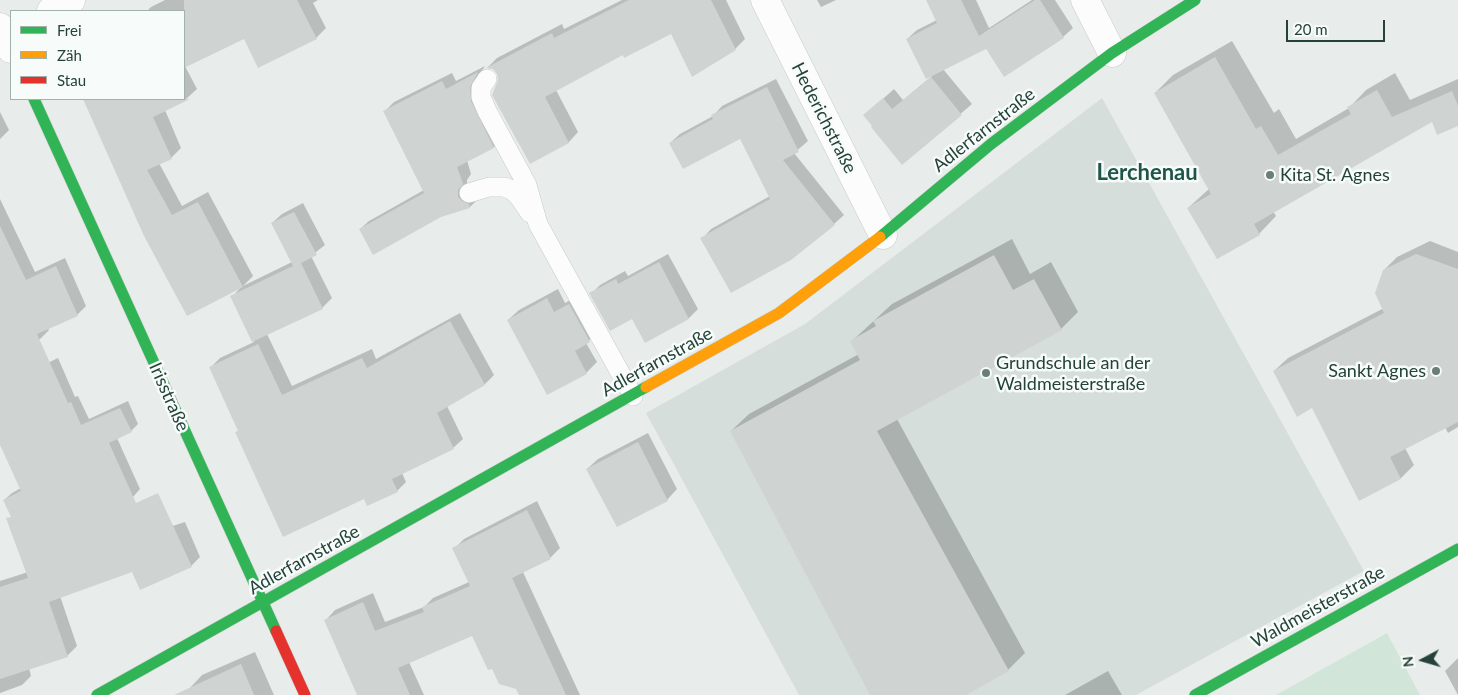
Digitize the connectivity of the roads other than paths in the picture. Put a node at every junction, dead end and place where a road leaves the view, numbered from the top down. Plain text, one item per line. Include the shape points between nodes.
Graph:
1 (72, 0) edge
2 (765, 0) edge
3 (1085, 0) edge
4 (1195, 0) edge
5 (53, 10) edge
6 (1112, 53) junction
7 (487, 79) dead end
8 (34, 100) edge
9 (469, 192) dead end
10 (538, 224) junction
11 (883, 236) junction
12 (633, 396) junction
13 (1458, 549) edge
14 (263, 603) junction
15 (97, 695) edge
16 (305, 695) edge
17 (1195, 695) edge

1 - 5 street
2 - 11 street, Hederichstraße
3 - 6 street
4 - 6 street, Adlerfarnstraße
6 - 11 street, Adlerfarnstraße via 991,144
7 - 10 lane via 481,88 481,97 527,185
8 - 14 street, Irisstraße
9 - 10 lane via 489,187 512,190
10 - 12 lane
11 - 12 street, Adlerfarnstraße via 779,313
12 - 14 street, Adlerfarnstraße
13 - 17 street, Waldmeisterstraße
14 - 15 street, Adlerfarnstraße
14 - 16 street, Irisstraße

